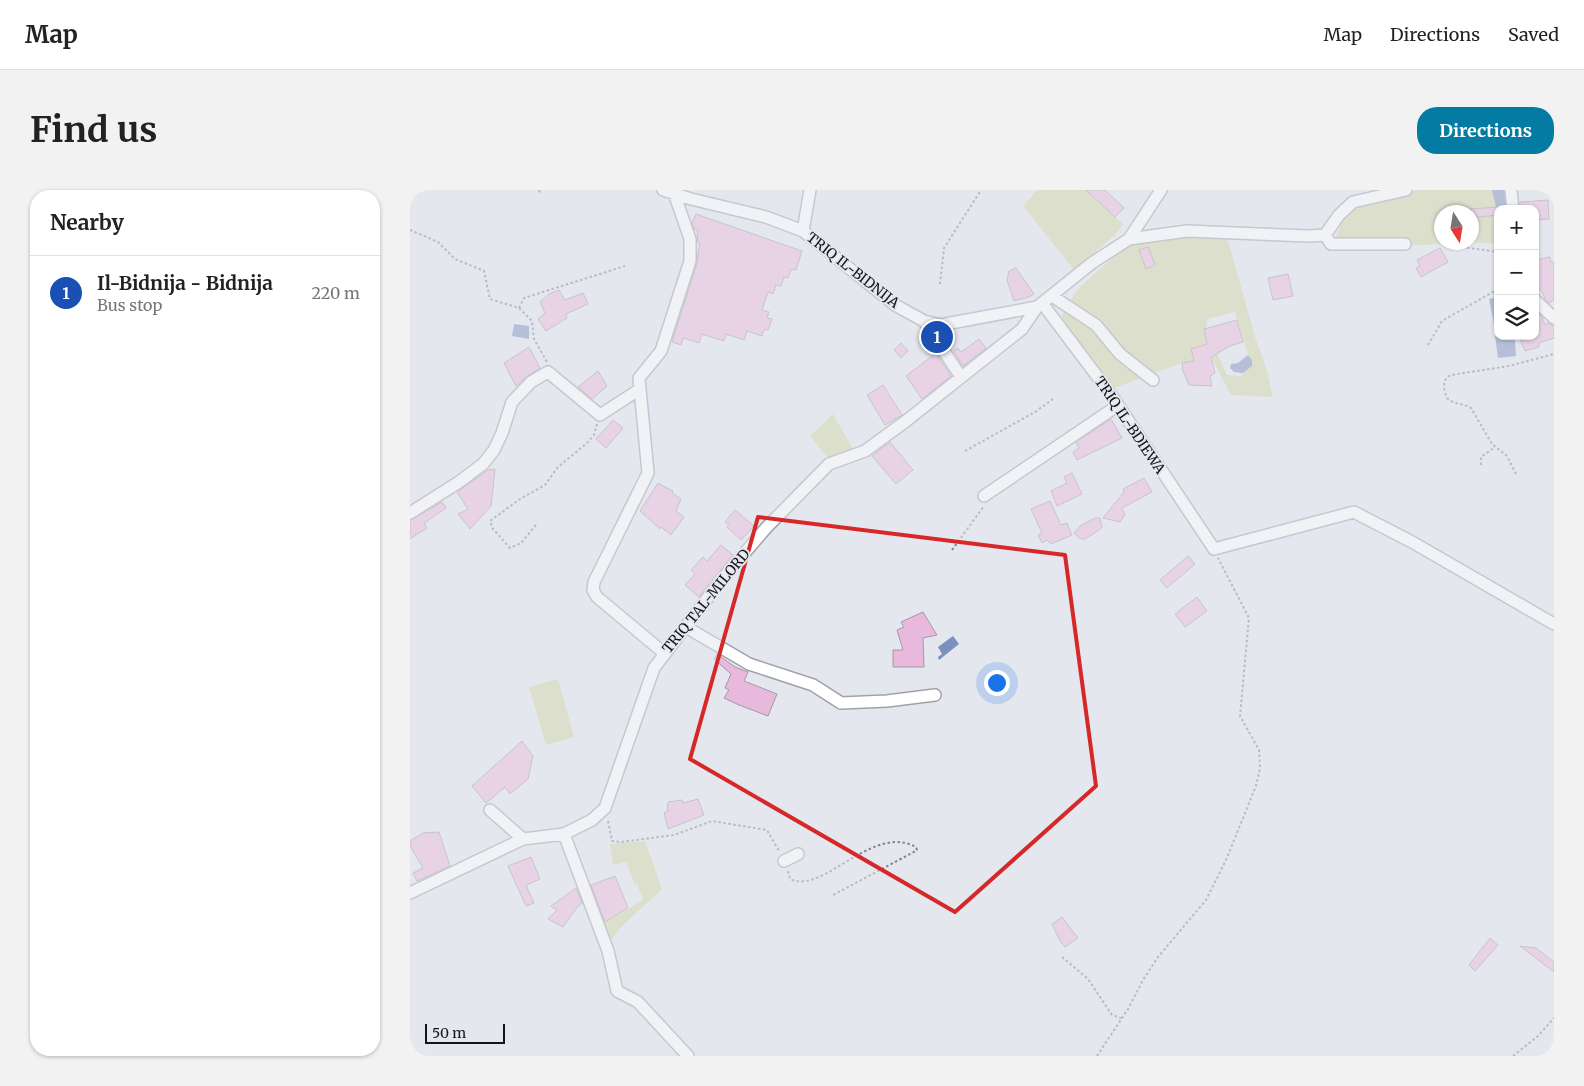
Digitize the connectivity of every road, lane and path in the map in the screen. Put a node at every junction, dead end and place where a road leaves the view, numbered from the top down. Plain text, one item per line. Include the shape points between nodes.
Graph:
1 (539, 190) edge
2 (810, 190) edge
3 (980, 190) edge
4 (1161, 190) edge
5 (1406, 190) edge
6 (1511, 190) edge
7 (669, 192) edge
8 (540, 194) dead end
9 (1513, 205) edge
10 (410, 230) edge
11 (803, 231) junction
12 (1325, 235) junction
13 (1128, 239) junction
14 (1404, 244) dead end
15 (1478, 250) edge
16 (1494, 252) edge
17 (625, 266) dead end
18 (940, 284) dead end
19 (1494, 290) edge
20 (1052, 296) junction
21 (1539, 304) edge
22 (1040, 305) junction
23 (519, 308) junction
24 (1554, 318) edge
25 (924, 320) junction
26 (1428, 345) dead end
27 (1554, 354) edge
28 (548, 372) junction
29 (961, 377) junction
30 (1153, 380) dead end
31 (640, 389) junction
32 (1053, 399) dead end
33 (1117, 406) junction
34 (600, 415) junction
35 (1495, 446) junction
36 (965, 451) dead end
37 (1481, 465) dead end
38 (1516, 474) dead end
39 (984, 496) joint
40 (410, 512) edge
41 (536, 525) dead end
42 (1214, 549) junction
43 (952, 550) dead end
44 (1554, 624) edge
45 (686, 627) junction
46 (664, 653) junction
47 (935, 695) dead end
48 (605, 808) junction
49 (490, 810) dead end
50 (564, 834) junction
51 (524, 839) junction
52 (798, 854) dead end
53 (784, 862) junction
54 (410, 894) edge
55 (833, 895) dead end
56 (1062, 957) dead end
57 (1121, 1018) junction
58 (1554, 1018) edge
59 (688, 1056) edge
60 (1097, 1056) edge
61 (1513, 1056) edge

1 - 8 path
2 - 11 street
3 - 18 path via 944,248
4 - 13 street
5 - 12 street via 1353,202
6 - 9 street
7 - 11 street, TRIQ IL-BIDNIJA via 766,217
7 - 31 street via 690,239 690,261 661,351 639,378
10 - 23 path via 438,242 455,259 484,271 490,299
11 - 25 street, TRIQ IL-BIDNIJA via 895,305
12 - 13 street via 1187,231
12 - 14 street via 1331,244
13 - 20 street
15 - 16 path
17 - 23 path via 524,298
19 - 26 path via 1442,321
20 - 22 street
20 - 30 street via 1096,325 1120,354
21 - 24 street
22 - 25 street, TRIQ IL-BIDNIJA via 940,326
22 - 29 street, TRIQ TAL-MILORD via 1022,329
22 - 33 street, TRIQ IL-BDIEWA
23 - 28 path via 532,321 534,339 548,363
25 - 29 street
27 - 35 path via 1510,366 1451,375 1445,380 1447,398 1471,408
28 - 34 street
28 - 40 street via 531,382 512,402 502,433 483,464
29 - 45 street, TRIQ TAL-MILORD via 865,450 829,464 766,528
31 - 34 street
31 - 46 street via 648,473 592,590
32 - 36 path
33 - 39 street
33 - 42 street, TRIQ IL-BDIEWA
34 - 41 path via 588,443 558,466 545,484 490,521 510,548 521,542
35 - 37 path via 1481,457
35 - 38 path via 1506,453
39 - 43 path via 987,502
42 - 44 street via 1354,512
42 - 57 path via 1250,618 1240,716 1258,750 1260,768 1236,835 1206,900 1158,957
45 - 46 street, TRIQ TAL-MILORD
45 - 47 street via 749,664 814,685 841,703
46 - 48 street, TRIQ TAL-MILORD via 654,668
48 - 50 street via 592,820
48 - 53 path via 612,841 674,835 712,821 767,830
49 - 51 street
50 - 51 street
50 - 59 street via 608,951 616,992 638,1002
51 - 54 street
52 - 53 street
53 - 55 path via 790,879 802,881 824,876 862,852 885,844 900,842 916,847 912,853
56 - 57 path via 1088,979 1112,1015
57 - 60 path
58 - 61 path

